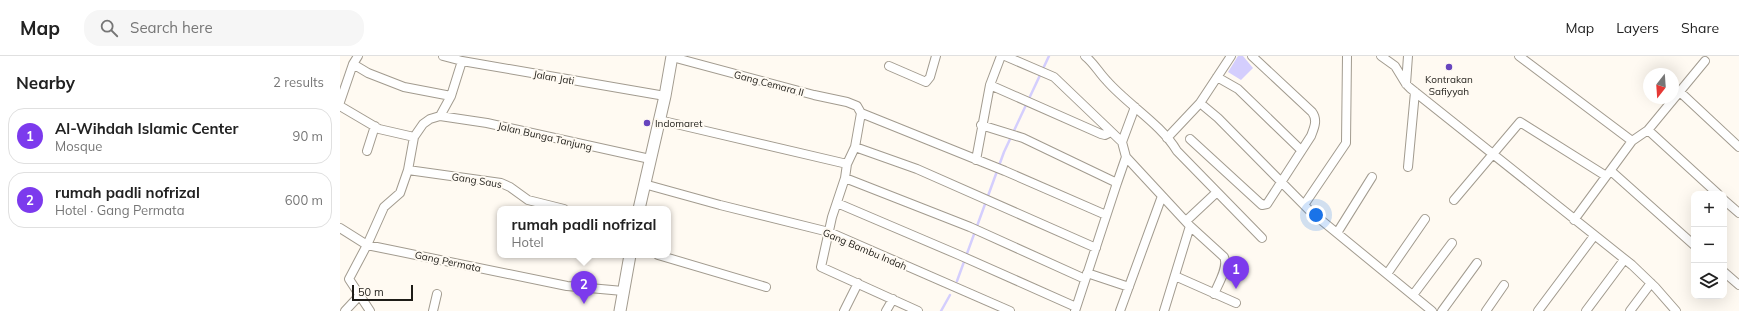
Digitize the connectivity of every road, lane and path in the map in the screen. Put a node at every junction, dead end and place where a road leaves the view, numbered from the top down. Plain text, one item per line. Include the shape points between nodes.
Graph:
1 (358, 56) edge
2 (443, 56) edge
3 (936, 56) edge
4 (1001, 56) edge
5 (1005, 56) edge
6 (1085, 56) edge
7 (1231, 56) edge
8 (1252, 56) edge
9 (1347, 56) edge
10 (1381, 56) edge
11 (1408, 56) edge
12 (1520, 56) edge
13 (672, 57) edge
14 (1094, 59) edge
15 (462, 61) junction
16 (1705, 61) dead end
17 (353, 64) junction
18 (889, 66) dead end
19 (1217, 77) junction
20 (1406, 84) junction
21 (990, 85) junction
22 (1415, 92) junction
23 (1680, 92) junction
24 (451, 96) junction
25 (665, 96) junction
26 (340, 102) edge
27 (1200, 102) junction
28 (340, 106) edge
29 (1135, 107) junction
30 (862, 113) junction
31 (440, 116) junction
32 (659, 120) junction
33 (981, 125) junction
34 (375, 126) junction
35 (1648, 130) junction
36 (1111, 132) junction
37 (414, 137) junction
38 (1167, 138) junction
39 (1190, 139) dead end
40 (1632, 141) junction
41 (1122, 142) junction
42 (855, 147) junction
43 (1739, 147) edge
44 (1301, 150) junction
45 (367, 152) dead end
46 (1494, 155) junction
47 (1126, 157) junction
48 (650, 159) junction
49 (976, 160) junction
50 (847, 164) junction
51 (1408, 167) dead end
52 (408, 170) junction
53 (1608, 174) junction
54 (1372, 177) dead end
55 (845, 178) junction
56 (1282, 182) junction
57 (1117, 183) junction
58 (644, 184) junction
59 (1715, 191) edge
60 (1217, 192) junction
61 (1162, 196) junction
62 (1454, 200) dead end
63 (837, 203) junction
64 (1727, 203) edge
65 (1304, 205) junction
66 (552, 206) edge
67 (640, 206) edge
68 (1739, 213) edge
69 (1106, 215) junction
70 (1425, 219) dead end
71 (1574, 220) junction
72 (1188, 223) junction
73 (340, 228) edge
74 (829, 232) junction
75 (1337, 233) junction
76 (1594, 236) junction
77 (1262, 238) dead end
78 (1452, 242) dead end
79 (1691, 243) edge
80 (368, 245) junction
81 (1096, 248) junction
82 (629, 258) edge
83 (668, 258) edge
84 (1624, 260) junction
85 (1477, 263) dead end
86 (1387, 274) junction
87 (1727, 275) edge
88 (1086, 276) junction
89 (1175, 276) junction
90 (858, 283) junction
91 (1651, 283) junction
92 (1504, 285) dead end
93 (1739, 285) edge
94 (766, 287) dead end
95 (1128, 287) junction
96 (623, 290) junction
97 (437, 294) dead end
98 (1214, 294) junction
99 (1413, 295) junction
100 (359, 296) junction
101 (893, 299) junction
102 (1236, 303) dead end
103 (1076, 309) edge
104 (345, 311) edge
105 (370, 311) edge
106 (433, 311) edge
107 (620, 311) edge
108 (844, 311) edge
109 (886, 311) edge
110 (918, 311) edge
111 (1010, 311) edge
112 (1120, 311) edge
113 (1164, 311) edge
114 (1432, 311) edge
115 (1442, 311) edge
116 (1486, 311) edge
117 (1538, 311) edge
118 (1586, 311) edge
119 (1630, 311) edge
120 (1676, 311) edge

1 - 17 street
2 - 15 street, Jalan Jati
3 - 18 street via 926,82
4 - 21 street
5 - 36 street via 1054,77
6 - 14 street
7 - 19 street
8 - 44 street via 1314,114 1315,126
9 - 65 street via 1346,143
10 - 20 street via 1395,66
11 - 20 street
12 - 40 street
13 - 25 main road
13 - 30 street, Gang Cemara II via 847,102 857,106
14 - 29 street via 1107,82
15 - 24 street
15 - 25 street, Jalan Jati
16 - 23 street
17 - 24 street via 368,73 404,87
17 - 26 street
19 - 27 street
19 - 44 street via 1238,89
20 - 22 street
21 - 33 street
21 - 36 street via 1101,134
22 - 46 street
22 - 51 street
23 - 35 street
23 - 43 street
24 - 31 street
25 - 32 main road
27 - 38 street
27 - 56 street
28 - 34 street
29 - 38 street
29 - 41 street
30 - 42 street
30 - 49 street, Gang Cemara II
31 - 37 street via 426,121
31 - 48 street, Jalan Bunga Tanjung via 487,123
32 - 48 main road
32 - 50 street
33 - 49 street
33 - 57 street via 1023,138
34 - 37 street
34 - 45 street
35 - 40 street
35 - 59 street
36 - 41 street
37 - 52 street
38 - 60 street
39 - 56 street via 1262,205 1268,204
40 - 53 street
41 - 47 street
42 - 50 street
42 - 81 street via 917,169
44 - 56 street
46 - 53 street via 1518,123 1522,122
46 - 62 street
46 - 71 street
47 - 57 street
47 - 61 street
48 - 58 main road
49 - 69 street, Gang Cemara II
50 - 55 street
52 - 66 street, Gang Saus via 501,183 528,200
52 - 80 street via 400,193 384,207
53 - 71 street
53 - 79 street
54 - 75 street
55 - 63 street
55 - 88 street
56 - 65 street
57 - 69 street
58 - 67 main road
58 - 74 street, Gang Bambu Indah via 720,206
60 - 72 street
60 - 77 street
61 - 72 street
61 - 95 street
63 - 74 street
63 - 103 street
64 - 68 street
65 - 75 street
69 - 81 street
70 - 86 street
71 - 76 street
72 - 89 street
72 - 98 street via 1226,260
73 - 80 street, Gang Permata
74 - 90 street via 821,267
74 - 111 street, Gang Bambu Indah
75 - 86 street
76 - 84 street
76 - 117 street
78 - 99 street
80 - 96 street, Gang Permata via 567,286
80 - 100 street via 349,279
81 - 88 street
82 - 96 main road
83 - 94 street
84 - 91 street
84 - 118 street
85 - 115 street
86 - 99 street
87 - 93 street
88 - 95 street
88 - 103 street
89 - 98 street
89 - 113 street
90 - 101 street
90 - 108 street
91 - 119 street
91 - 120 street
92 - 116 street
95 - 112 street
96 - 107 main road
97 - 106 street
98 - 102 street
99 - 114 street
100 - 104 street
100 - 105 street
101 - 109 street
101 - 110 street

